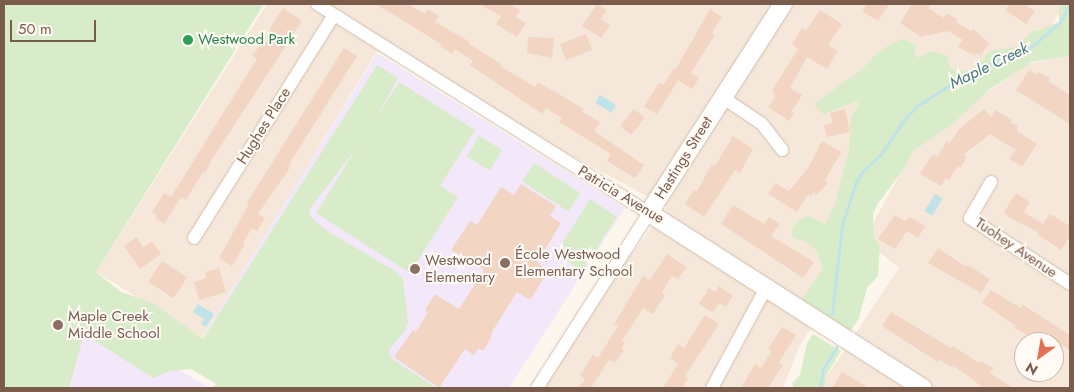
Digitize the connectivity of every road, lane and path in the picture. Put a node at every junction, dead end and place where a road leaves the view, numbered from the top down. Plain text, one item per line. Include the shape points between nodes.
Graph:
1 (316, 4) edge
2 (783, 4) edge
3 (334, 15) junction
4 (722, 97) junction
5 (782, 150) dead end
6 (991, 182) dead end
7 (649, 213) junction
8 (194, 238) dead end
9 (1070, 284) edge
10 (766, 288) junction
11 (537, 388) edge
12 (712, 388) edge
13 (923, 388) edge

1 - 3 street, Patricia Avenue
2 - 4 street, Hastings Street
3 - 7 street, Patricia Avenue
3 - 8 street, Hughes Place
4 - 5 street via 762,124
4 - 7 street, Hastings Street
6 - 9 street, Tuohey Avenue via 970,218
7 - 10 street, Patricia Avenue
7 - 11 street, Hastings Street
10 - 12 street
10 - 13 street, Patricia Avenue

